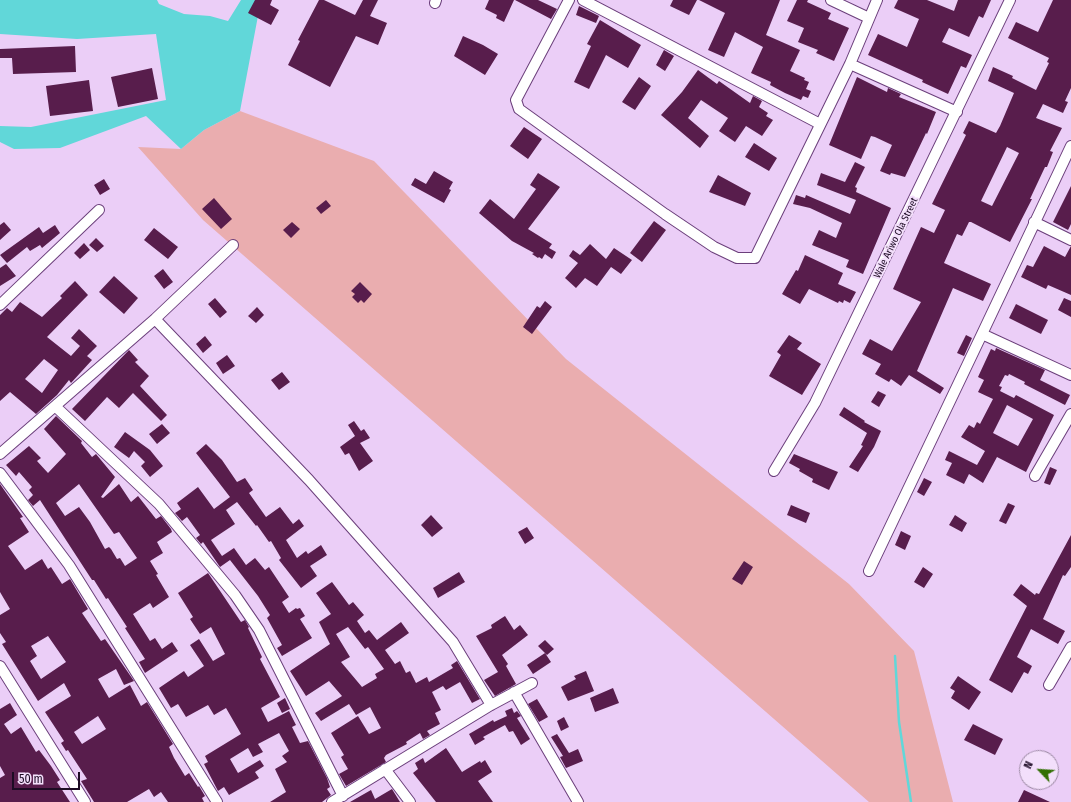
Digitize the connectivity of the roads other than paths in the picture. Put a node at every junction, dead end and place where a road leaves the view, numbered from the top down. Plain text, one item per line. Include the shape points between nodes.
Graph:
1 (569, 0) edge
2 (583, 0) edge
3 (831, 0) edge
4 (877, 0) edge
5 (1010, 0) edge
6 (869, 18) junction
7 (850, 64) junction
8 (957, 112) junction
9 (820, 124) junction
10 (1071, 146) edge
11 (99, 210) dead end
12 (1034, 222) junction
13 (1071, 240) edge
14 (233, 245) dead end
15 (0, 305) edge
16 (155, 319) junction
17 (982, 334) junction
18 (1071, 375) edge
19 (56, 407) junction
20 (1071, 414) edge
21 (0, 454) edge
22 (774, 471) dead end
23 (0, 473) edge
24 (1035, 476) dead end
25 (869, 571) dead end
26 (1071, 647) edge
27 (0, 666) edge
28 (532, 683) dead end
29 (1049, 685) dead end
30 (514, 692) junction
31 (491, 705) junction
32 (385, 769) junction
33 (343, 796) junction
34 (85, 802) edge
35 (217, 802) edge
36 (332, 802) edge
37 (410, 802) edge
38 (578, 802) edge

1 - 9 street via 516,100 519,109 714,247 737,258 754,258
2 - 9 street
3 - 6 street
4 - 6 street
5 - 8 street, Wale Ariwo Ola Street
6 - 7 street
7 - 8 street
7 - 9 street
8 - 22 street, Wale Ariwo Ola Street via 815,403
10 - 12 street
11 - 15 street
12 - 13 street
12 - 17 street
14 - 16 street
16 - 19 street
16 - 31 street via 309,480 453,642
17 - 18 street
17 - 25 street
19 - 21 street
19 - 33 street via 159,504 235,595 259,630
20 - 24 street
23 - 35 street via 69,565
26 - 29 street
27 - 34 street
28 - 30 street
30 - 31 street
30 - 38 street
31 - 32 street
32 - 33 street
32 - 37 street
33 - 36 street

